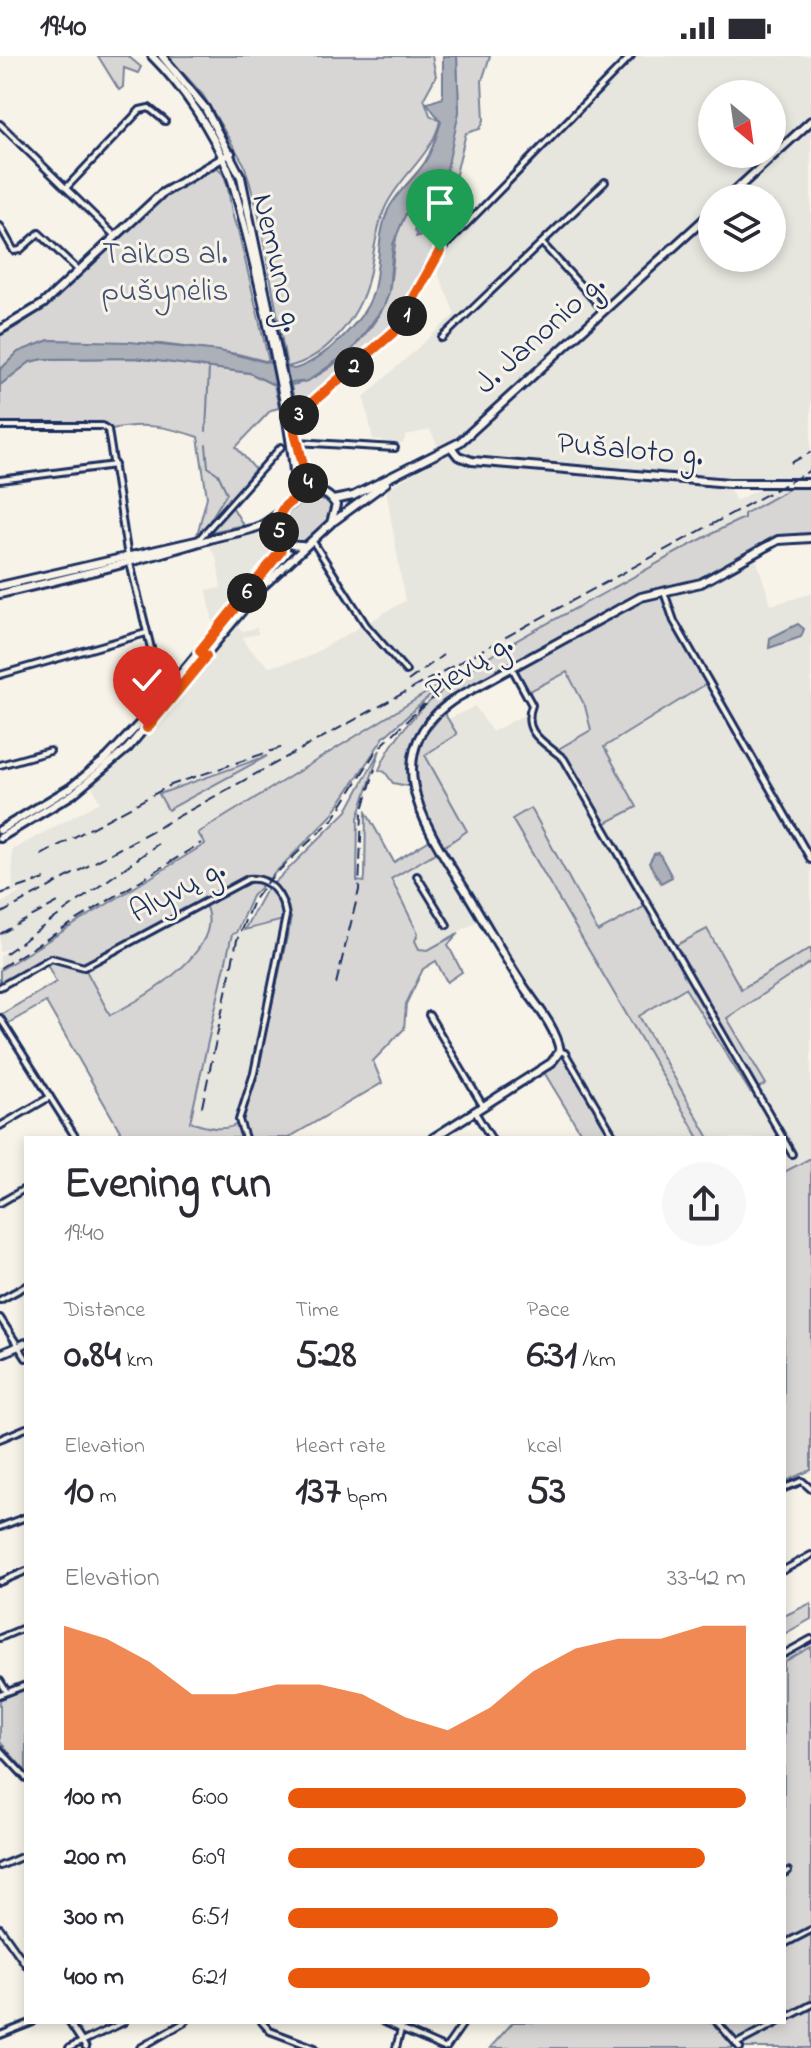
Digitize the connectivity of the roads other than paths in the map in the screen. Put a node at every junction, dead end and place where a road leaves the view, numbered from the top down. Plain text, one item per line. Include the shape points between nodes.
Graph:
1 (152, 56) edge
2 (162, 56) edge
3 (631, 56) edge
4 (165, 121) dead end
5 (811, 121) edge
6 (0, 124) edge
7 (231, 153) junction
8 (222, 157) junction
9 (605, 182) dead end
10 (742, 184) edge
11 (66, 188) junction
12 (698, 225) edge
13 (0, 226) edge
14 (115, 236) junction
15 (542, 243) junction
16 (79, 271) junction
17 (266, 307) junction
18 (604, 311) junction
19 (0, 329) edge
20 (442, 338) dead end
21 (289, 420) junction
22 (0, 426) edge
23 (297, 442) junction
24 (281, 447) dead end
25 (451, 447) junction
26 (395, 448) dead end
27 (115, 465) junction
28 (392, 479) junction
29 (0, 480) edge
30 (811, 483) edge
31 (315, 493) junction
32 (333, 500) junction
33 (290, 501) junction
34 (281, 511) junction
35 (331, 523) junction
36 (261, 526) junction
37 (278, 530) junction
38 (811, 538) edge
39 (212, 539) junction
40 (198, 540) junction
41 (283, 540) junction
42 (312, 540) junction
43 (303, 546) junction
44 (128, 555) junction
45 (129, 563) junction
46 (0, 586) edge
47 (664, 590) junction
48 (0, 594) edge
49 (146, 633) junction
50 (203, 653) junction
51 (512, 668) junction
52 (406, 671) dead end
53 (0, 675) edge
54 (165, 693) junction
55 (50, 751) dead end
56 (0, 765) edge
57 (0, 830) edge
58 (0, 838) edge
59 (811, 860) edge
60 (417, 876) dead end
61 (447, 925) dead end
62 (0, 987) edge
63 (429, 1015) dead end
64 (0, 1018) edge
65 (560, 1051) junction
66 (50, 1097) junction
67 (483, 1106) junction
68 (475, 1112) junction
69 (0, 1126) edge
70 (75, 1136) edge
71 (244, 1136) edge
72 (436, 1136) edge
73 (490, 1136) edge
74 (614, 1136) edge
75 (781, 1136) edge
76 (786, 1144) edge
77 (792, 1154) dead end
78 (24, 1189) edge
79 (0, 1203) edge
80 (24, 1287) edge
81 (0, 1300) edge
82 (0, 1318) edge
83 (22, 1345) edge
84 (0, 1354) edge
85 (24, 1429) edge
86 (0, 1439) edge
87 (786, 1487) edge
88 (811, 1489) edge
89 (24, 1518) edge
90 (0, 1527) edge
91 (811, 1555) edge
92 (786, 1569) edge
93 (24, 1572) edge
94 (0, 1582) edge
95 (24, 1628) edge
96 (0, 1638) edge
97 (811, 1639) edge
98 (786, 1653) edge
99 (0, 1681) edge
100 (24, 1686) edge
101 (7, 1692) junction
102 (0, 1695) edge
103 (0, 1750) edge
104 (24, 1776) edge
105 (24, 1856) edge
106 (0, 1866) edge
107 (0, 1928) edge
108 (811, 1930) edge
109 (786, 1943) edge
110 (24, 1962) edge
111 (811, 2005) edge
112 (786, 2018) edge
113 (28, 2024) edge
114 (70, 2024) edge
115 (121, 2024) edge
116 (182, 2024) edge
117 (264, 2024) edge
118 (463, 2024) edge
119 (719, 2024) edge
120 (775, 2024) edge
121 (402, 2025) edge
122 (0, 2035) edge
123 (157, 2039) junction
124 (84, 2046) edge
125 (738, 2046) edge
126 (69, 2048) edge
127 (140, 2048) edge
128 (162, 2048) edge
129 (315, 2048) edge
130 (396, 2048) edge
131 (445, 2048) edge

1 - 8 main road, Nemuno g. via 186,97
2 - 7 main road, Nemuno g. via 200,101
3 - 21 street via 440,251 396,330
4 - 11 street via 149,108 140,110
5 - 10 main road
6 - 11 street
7 - 8 main road
7 - 17 main road, Nemuno g. via 249,205
8 - 14 main road via 161,194
8 - 17 main road, Nemuno g. via 241,205
9 - 15 street
11 - 14 street
12 - 18 main road, J. Janonio g.
13 - 16 street via 14,251 39,233
14 - 16 main road
15 - 18 street
15 - 20 street
16 - 19 main road via 32,313
17 - 21 main road, Nemuno g.
18 - 25 main road, J. Janonio g.
21 - 23 main road, Nemuno g.
21 - 33 main road, Nemuno g. via 297,490
22 - 27 street via 102,426 110,436
23 - 26 street
23 - 31 main road, Nemuno g.
24 - 40 street
25 - 28 main road, J. Janonio g.
25 - 30 main road, Pušaloto g. via 472,461 674,480
27 - 29 street
27 - 44 street
28 - 32 main road, J. Janonio g.
28 - 35 main road, J. Janonio g.
31 - 32 main road
31 - 33 main road
32 - 35 main road via 337,510
33 - 34 main road
34 - 36 main road
34 - 37 main road
35 - 42 main road
36 - 37 main road
36 - 39 main road
37 - 41 main road
38 - 47 main road, Pievų g. via 778,540 701,583
39 - 40 main road
39 - 45 main road
40 - 44 main road
41 - 43 main road
41 - 50 main road via 276,558
42 - 43 main road
42 - 52 street via 366,625
43 - 50 main road
44 - 45 street
44 - 46 main road
45 - 48 main road
45 - 49 street
47 - 51 main road, Pievų g. via 641,597
47 - 59 street via 674,621
49 - 53 street
49 - 54 street
50 - 54 main road
50 - 58 main road via 110,766
51 - 65 main road, Pievų g. via 446,704 424,729 414,752 413,789 424,825
51 - 75 street via 532,705 528,721 534,734 564,759
54 - 57 main road via 85,777
55 - 56 street
60 - 61 street
62 - 71 street, Alyvų g. via 51,958 84,967 248,879 267,882 279,895 286,916 254,1073 239,1120
63 - 67 street
64 - 66 street
65 - 67 main road via 555,1060
65 - 74 street
66 - 69 street
66 - 70 street
67 - 68 main road
68 - 72 main road
68 - 73 street
76 - 77 street
78 - 79 street
80 - 81 street
82 - 83 street
83 - 84 main road
85 - 86 street
87 - 88 street via 798,1481
89 - 90 street
91 - 92 street
93 - 94 street
95 - 96 street
97 - 98 street
99 - 101 street
100 - 101 street
101 - 102 street
103 - 104 street
105 - 106 street
107 - 110 street
108 - 109 street
111 - 112 street
113 - 122 street
114 - 124 street
115 - 124 street
116 - 123 street
117 - 129 street via 276,2034
118 - 131 street
119 - 125 street
120 - 125 street
121 - 130 street
121 - 131 street
123 - 127 street
123 - 128 street
124 - 126 street

